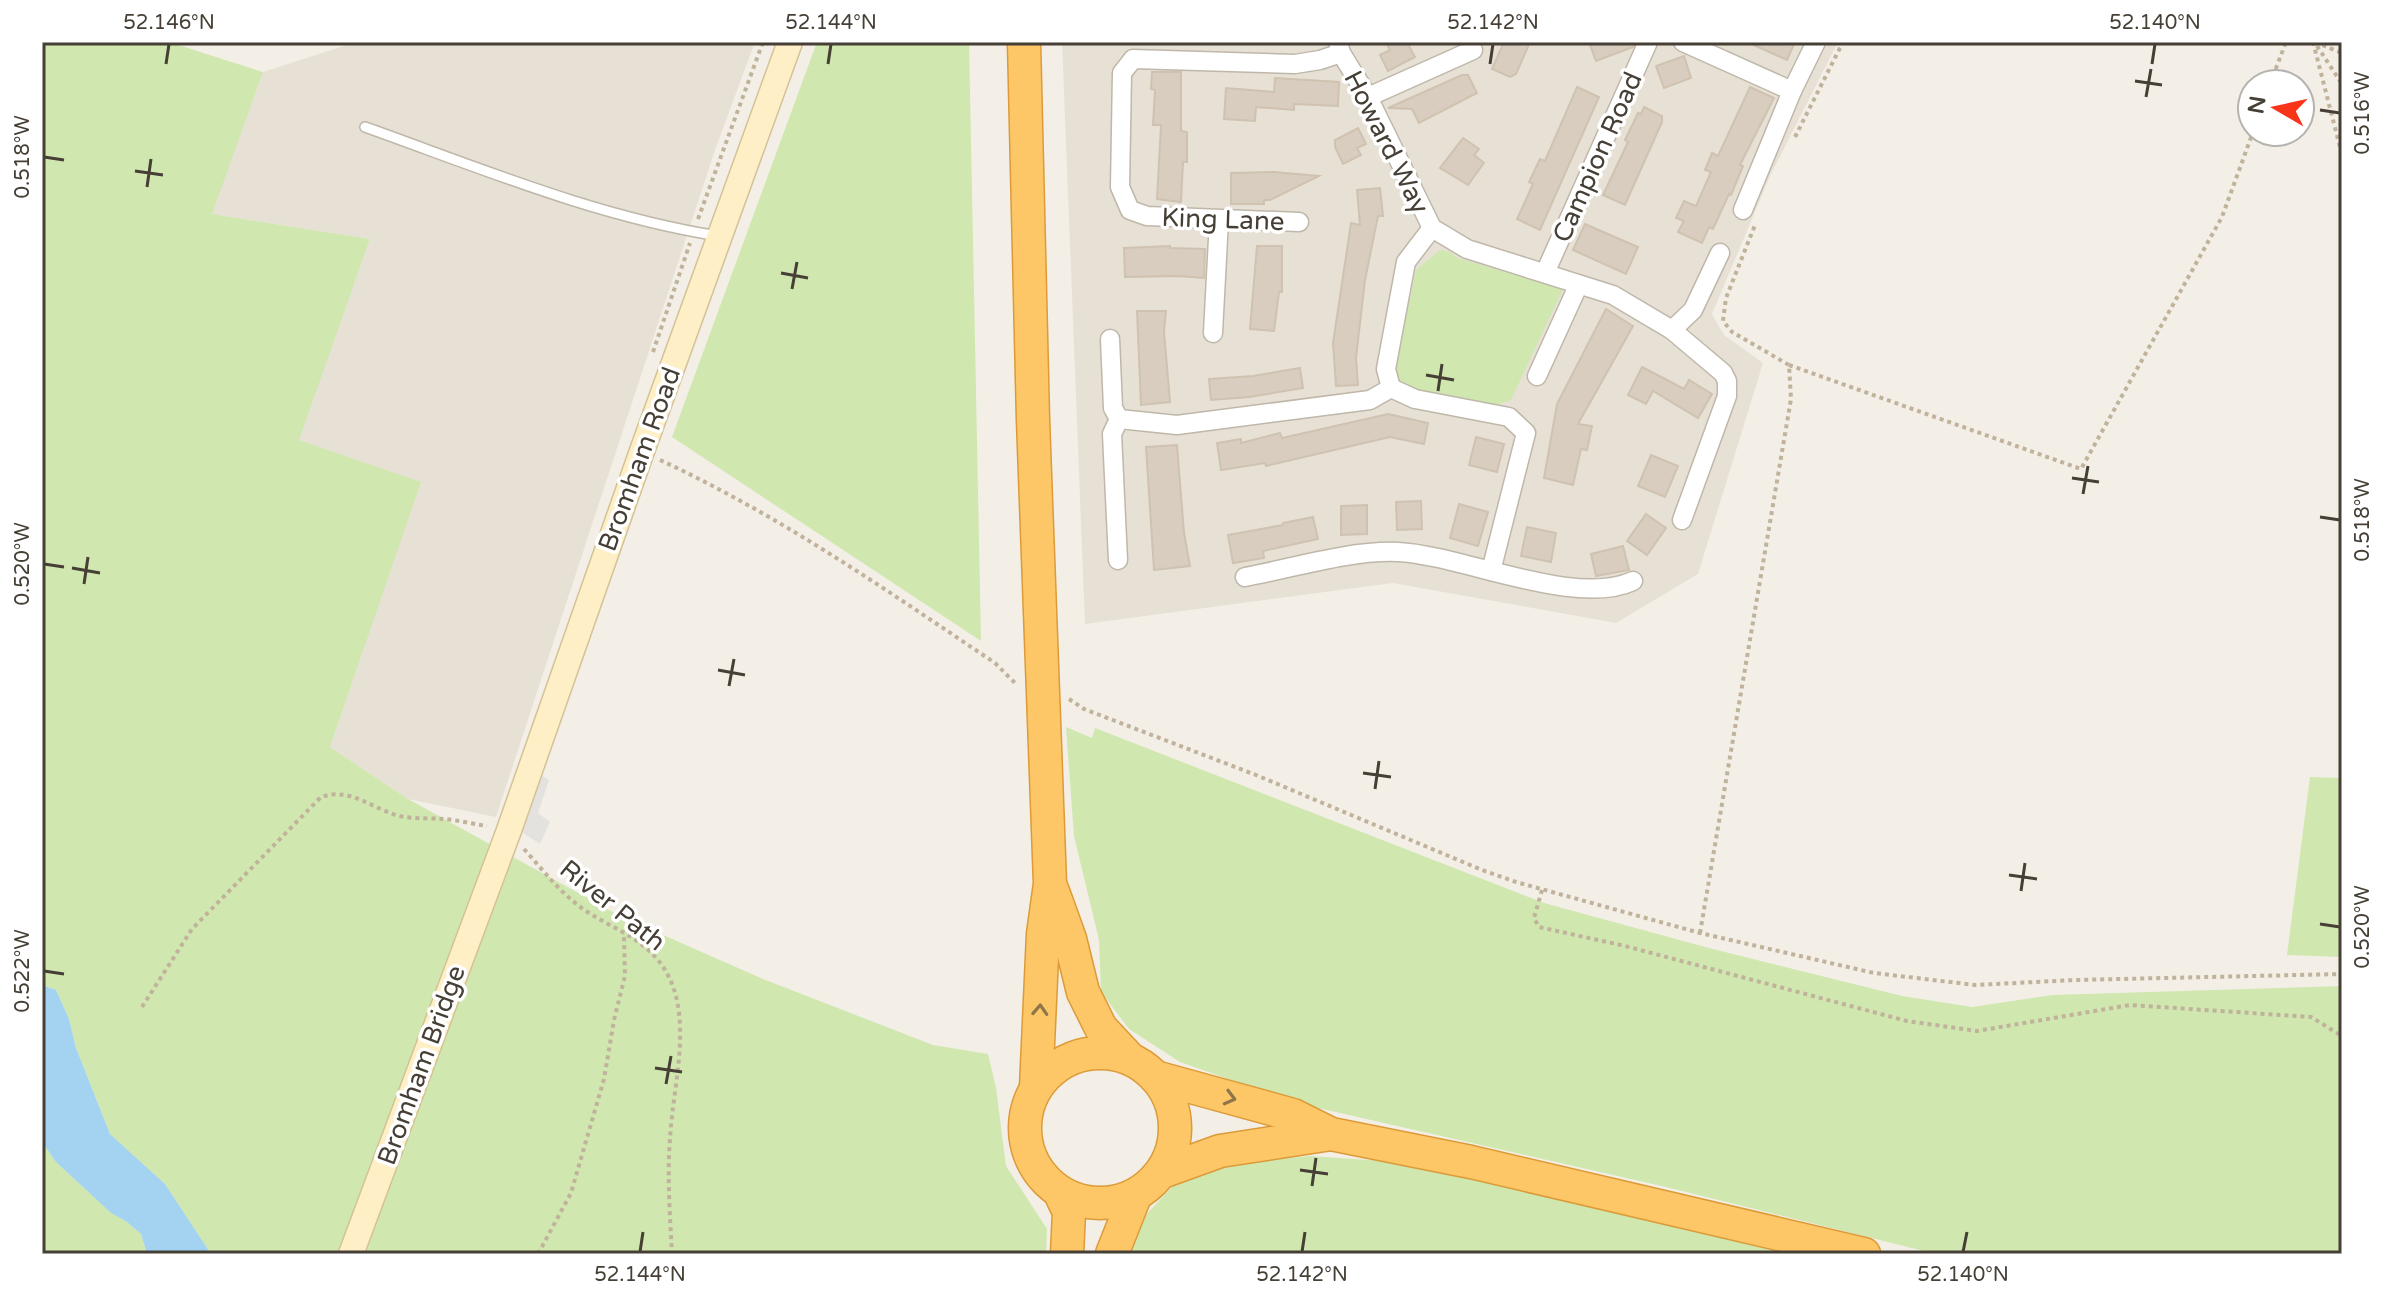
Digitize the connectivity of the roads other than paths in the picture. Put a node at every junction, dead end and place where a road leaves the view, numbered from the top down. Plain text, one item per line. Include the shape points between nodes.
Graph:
1 (790, 42) edge
2 (1024, 42) edge
3 (1648, 42) edge
4 (1683, 42) edge
5 (1816, 42) edge
6 (1339, 47) edge
7 (1473, 50) dead end
8 (1792, 91) junction
9 (1368, 97) junction
10 (365, 127) dead end
11 (1750, 214) road end
12 (1219, 220) junction
13 (1299, 222) dead end
14 (1432, 228) junction
15 (719, 236) junction
16 (1720, 253) dead end
17 (1545, 273) junction
18 (1578, 286) junction
19 (1672, 330) junction
20 (1213, 333) dead end
21 (1110, 339) dead end
22 (1537, 376) dead end
23 (1391, 388) junction
24 (1119, 419) junction
25 (1682, 520) dead end
26 (1118, 560) dead end
27 (1491, 571) junction
28 (1245, 577) dead end
29 (1633, 581) dead end
30 (491, 876) joint
31 (1050, 884) junction
32 (1129, 1058) junction
33 (1155, 1077) junction
34 (1036, 1088) junction
35 (1331, 1134) junction
36 (1162, 1172) junction
37 (1060, 1193) junction
38 (1135, 1196) junction
39 (351, 1254) edge
40 (1067, 1254) edge
41 (1112, 1254) edge
42 (1864, 1254) edge

1 - 15 street, Bromham Road
2 - 31 highway
3 - 17 street, Campion Road
4 - 8 street
5 - 8 street
6 - 9 street, Howard Way
6 - 12 street, King Lane via 1320,60 1295,64 1133,59 1122,73 1120,187 1130,210 1147,216
7 - 9 street
8 - 11 street
9 - 14 street, Howard Way
10 - 15 lane via 574,201
12 - 13 street, King Lane
12 - 20 street
14 - 17 street, Howard Way via 1467,249
14 - 23 street via 1406,262 1386,369
15 - 30 street, Bromham Road via 500,830
16 - 19 street via 1693,310
17 - 18 street, Howard Way
18 - 19 street, Howard Way via 1613,295
18 - 22 street
19 - 25 street, Howard Way via 1727,381 1727,396
21 - 24 street via 1113,408
23 - 24 street via 1370,400 1177,425
23 - 27 street via 1415,399 1509,417 1526,433
24 - 26 street via 1112,434
27 - 28 street via 1399,552
27 - 29 street via 1584,589 1618,588
30 - 39 street, Bromham Bridge
31 - 32 highway via 1083,992 1101,1028
34 -> 31 highway
32 - 33 highway
32 - 34 highway via 1108,1053 1067,1060
33 -> 35 highway via 1293,1115
33 - 36 highway via 1169,1098 1175,1123 1173,1148
34 - 37 highway via 1025,1116 1026,1146 1039,1173
35 - 36 highway via 1220,1151
35 - 42 highway
36 - 38 highway
37 - 38 highway via 1084,1203 1110,1204
37 - 40 highway via 1069,1212
38 - 41 highway

